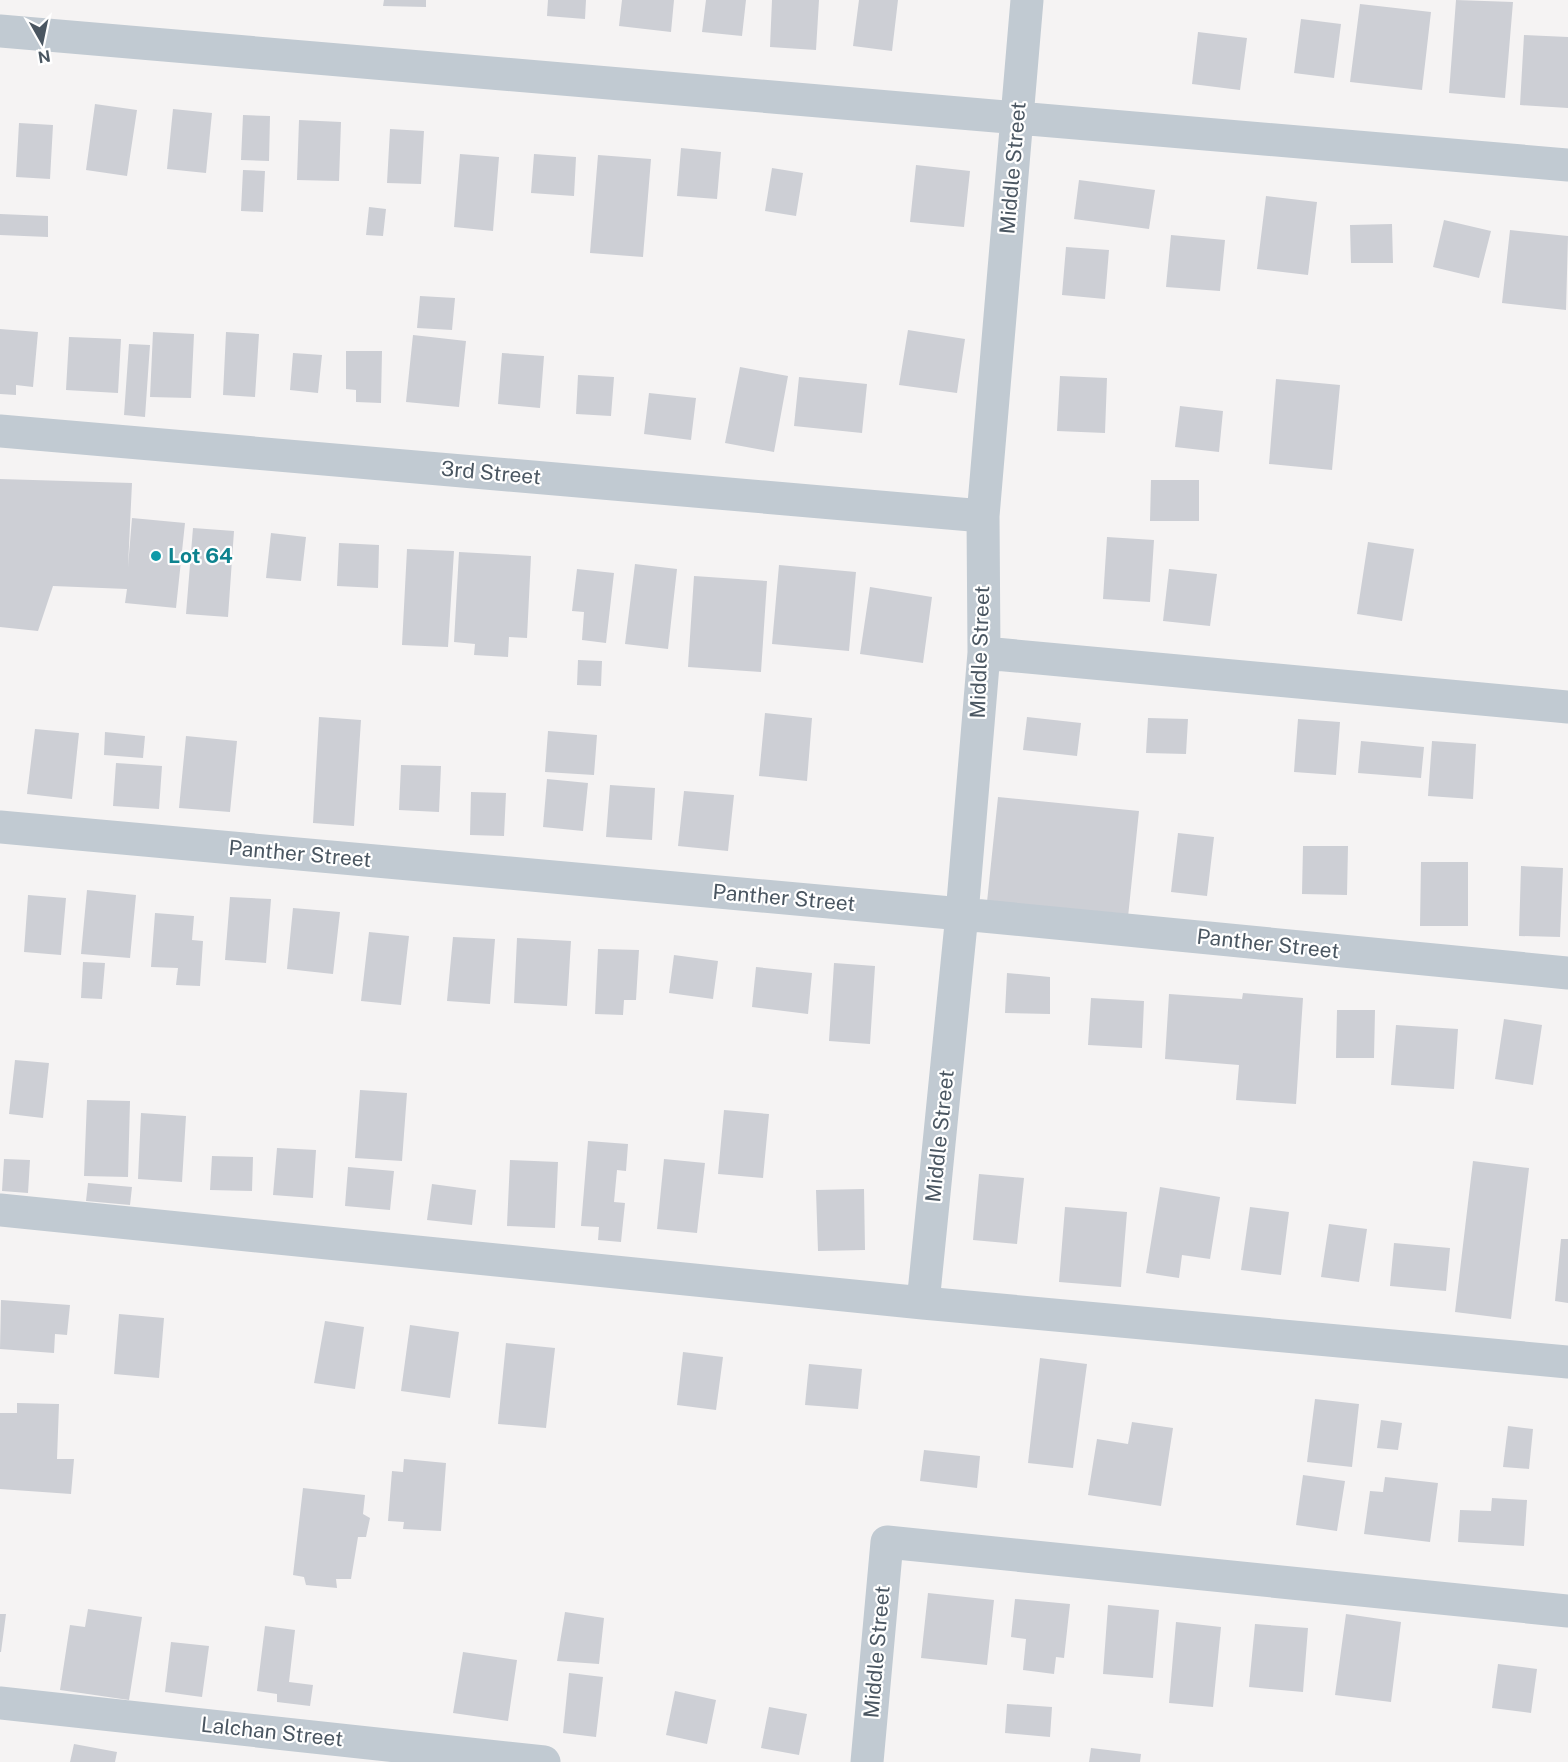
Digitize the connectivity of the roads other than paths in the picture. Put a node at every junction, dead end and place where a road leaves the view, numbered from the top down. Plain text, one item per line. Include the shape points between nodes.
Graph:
1 (1027, 0) edge
2 (0, 31) edge
3 (1017, 118) junction
4 (1568, 165) edge
5 (0, 431) edge
6 (982, 516) junction
7 (984, 653) junction
8 (1568, 707) edge
9 (0, 827) edge
10 (962, 914) junction
11 (1568, 973) edge
12 (0, 1210) edge
13 (923, 1304) junction
14 (1568, 1362) edge
15 (1568, 1611) edge
16 (0, 1702) edge
17 (544, 1762) edge
18 (867, 1762) edge

1 - 3 street, Middle Street
2 - 3 street
3 - 4 street
3 - 6 street, Middle Street
5 - 6 street, 3rd Street
6 - 7 street, Middle Street
7 - 8 street
7 - 10 street, Middle Street
9 - 10 street, Panther Street
10 - 11 street, Panther Street
10 - 13 street, Middle Street
12 - 13 street
13 - 14 street
15 - 18 street, Middle Street via 887,1542
16 - 17 street, Lalchan Street

